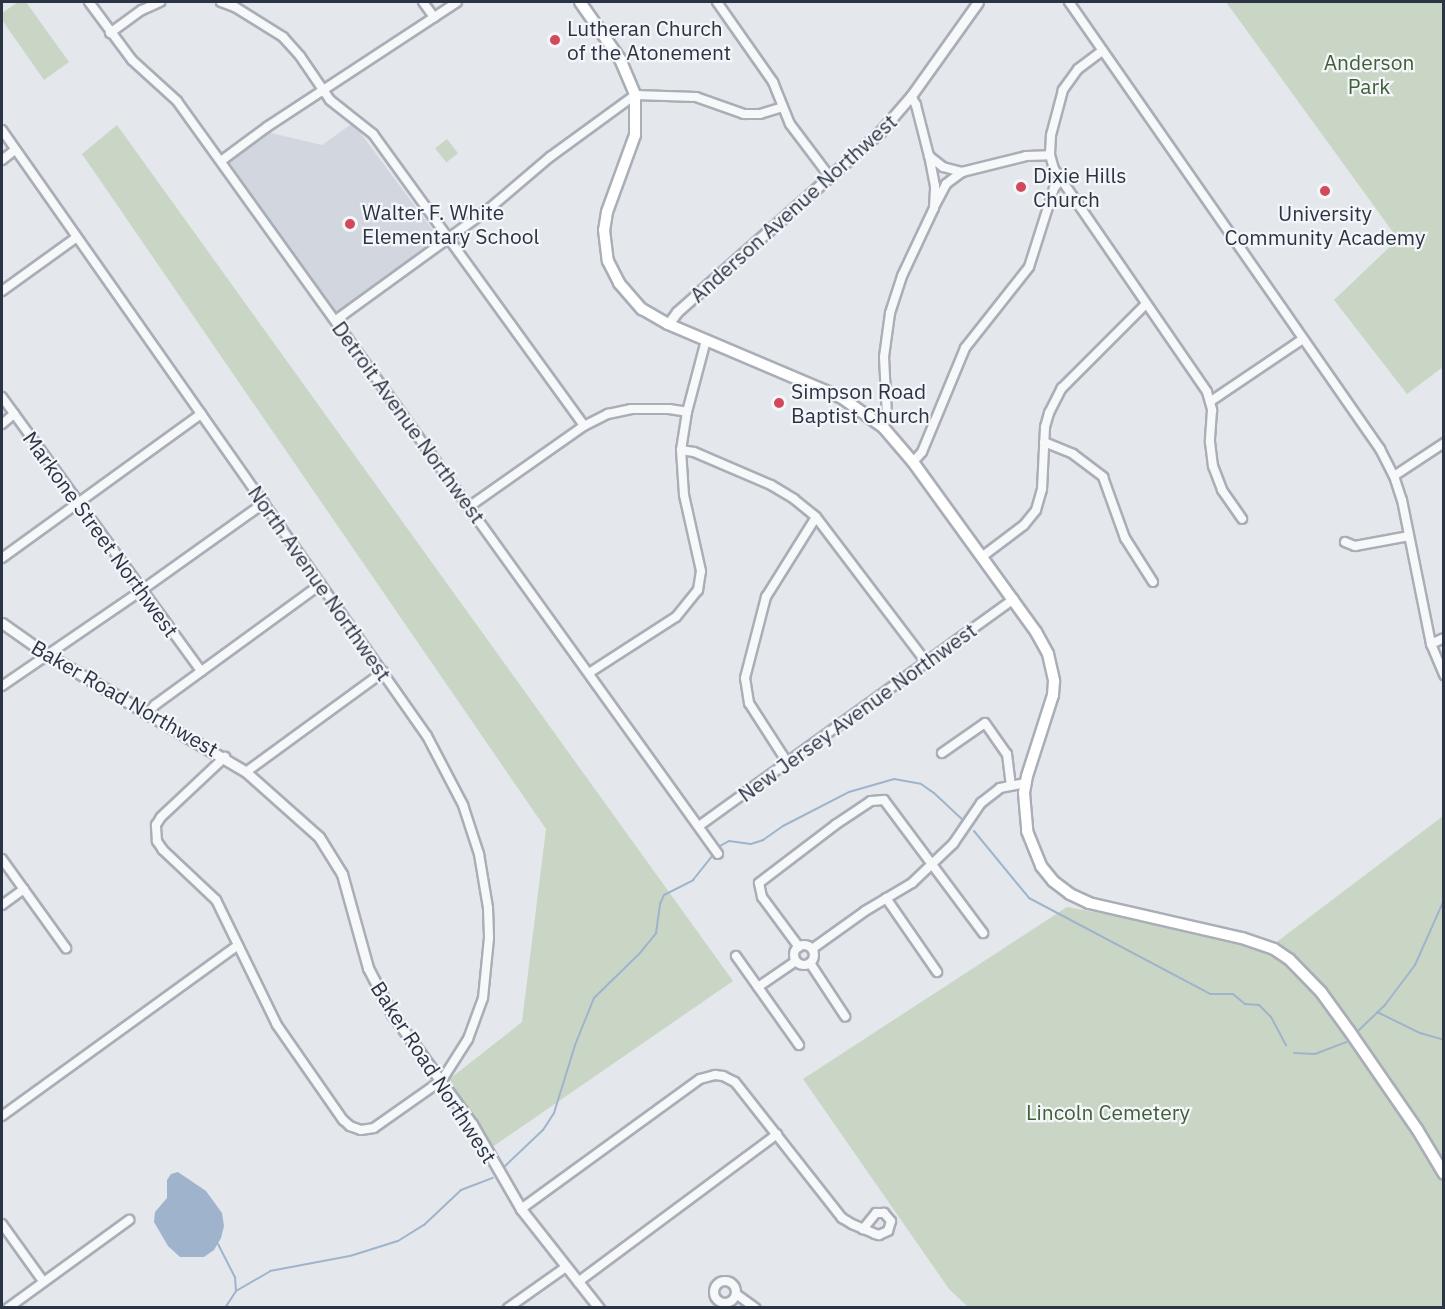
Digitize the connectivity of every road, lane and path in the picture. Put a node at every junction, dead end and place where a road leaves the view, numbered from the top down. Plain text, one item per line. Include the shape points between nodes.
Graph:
1 (89, 2) edge
2 (160, 2) edge
3 (221, 2) edge
4 (423, 2) edge
5 (457, 2) edge
6 (580, 2) edge
7 (717, 2) edge
8 (978, 2) edge
9 (1069, 2) edge
10 (434, 16) junction
11 (110, 33) junction
12 (1102, 51) junction
13 (323, 90) junction
14 (635, 94) junction
15 (911, 96) junction
16 (783, 107) junction
17 (2, 130) edge
18 (15, 150) junction
19 (1050, 155) junction
20 (929, 156) junction
21 (2, 160) edge
22 (221, 161) junction
23 (962, 172) junction
24 (830, 177) junction
25 (1060, 181) junction
26 (934, 208) junction
27 (77, 237) junction
28 (449, 238) junction
29 (2, 291) edge
30 (1146, 304) junction
31 (336, 320) junction
32 (668, 324) junction
33 (1302, 339) junction
34 (706, 340) junction
35 (2, 397) edge
36 (1211, 401) junction
37 (687, 412) junction
38 (14, 414) junction
39 (201, 414) junction
40 (2, 424) edge
41 (584, 426) junction
42 (884, 427) junction
43 (1044, 442) junction
44 (1443, 444) edge
45 (681, 450) junction
46 (913, 462) junction
47 (1394, 476) junction
48 (78, 503) junction
49 (264, 503) junction
50 (470, 506) junction
51 (816, 517) junction
52 (1242, 519) dead end
53 (1409, 536) junction
54 (1345, 542) dead end
55 (983, 556) junction
56 (2, 558) edge
57 (1153, 582) dead end
58 (321, 584) junction
59 (142, 590) junction
60 (1014, 599) junction
61 (2, 623) edge
62 (1443, 638) edge
63 (1431, 644) junction
64 (46, 654) junction
65 (926, 662) junction
66 (201, 671) junction
67 (383, 672) junction
68 (590, 673) junction
69 (1443, 675) edge
70 (2, 686) edge
71 (148, 713) junction
72 (942, 753) dead end
73 (225, 757) junction
74 (787, 762) junction
75 (246, 772) junction
76 (1026, 783) junction
77 (1011, 786) junction
78 (699, 826) junction
79 (715, 850) dead end
80 (2, 859) edge
81 (931, 864) junction
82 (24, 889) junction
83 (886, 898) junction
84 (2, 905) edge
85 (983, 933) dead end
86 (238, 945) junction
87 (799, 947) junction
88 (66, 948) dead end
89 (812, 949) junction
90 (736, 956) dead end
91 (796, 961) junction
92 (810, 963) junction
93 (937, 972) dead end
94 (758, 987) junction
95 (845, 1016) dead end
96 (799, 1045) dead end
97 (442, 1080) junction
98 (2, 1116) edge
99 (777, 1134) junction
100 (1443, 1174) edge
101 (521, 1209) junction
102 (129, 1220) dead end
103 (2, 1224) edge
104 (863, 1229) dead end
105 (566, 1267) junction
106 (44, 1281) junction
107 (578, 1282) junction
108 (735, 1294) dead end
109 (8, 1308) edge
110 (508, 1308) edge
111 (599, 1308) edge
112 (755, 1308) edge

1 - 11 street, Detroit Avenue Northwest
2 - 11 street
3 - 13 street via 283,37
4 - 10 street
5 - 10 street
6 - 14 main road via 621,59
7 - 16 street via 773,82
8 - 15 street, Anderson Avenue Northwest
9 - 12 street
10 - 13 street
11 - 22 street, Detroit Avenue Northwest via 132,60 177,102
12 - 19 street via 1078,69 1063,90
12 - 33 street
13 - 22 street
13 - 28 street via 338,109 373,135
14 - 16 street via 696,97 744,114
14 - 28 street
14 - 32 main road via 635,135 607,212 605,248 613,274 631,299
15 - 20 street
15 - 24 street, Anderson Avenue Northwest via 880,132
16 - 24 street via 790,124
17 - 18 street, North Avenue Northwest
18 - 21 street
18 - 27 street, North Avenue Northwest
19 - 23 street via 1026,156
19 - 25 street
20 - 23 street via 943,167
20 - 26 street via 935,186
22 - 31 street, Detroit Avenue Northwest
23 - 26 street via 946,184
24 - 32 street, Anderson Avenue Northwest
25 - 30 street
25 - 46 street via 1054,188 1029,267 965,348 922,452
26 - 42 street via 902,276 890,313 884,357
27 - 29 street
27 - 39 street, North Avenue Northwest
28 - 31 street
28 - 41 street
30 - 36 street
30 - 43 street via 1062,388 1049,413
31 - 50 street, Detroit Avenue Northwest
32 - 34 main road
33 - 36 street
33 - 47 street
34 - 37 street
34 - 42 main road via 842,398
35 - 38 street, Markone Street Northwest
36 - 52 street via 1213,466 1222,490
37 - 41 street via 631,409 608,414
37 - 45 street
38 - 40 street
38 - 48 street, Markone Street Northwest
39 - 48 street
39 - 49 street, North Avenue Northwest
41 - 50 street
42 - 46 main road
43 - 55 street via 1042,489 1036,510 1024,525
43 - 57 street via 1073,454 1103,477 1125,537
44 - 47 street
45 - 51 street via 771,485
45 - 68 street via 684,495 701,570 698,590 676,617
46 - 55 main road
47 - 53 street
48 - 56 street
48 - 59 street, Markone Street Northwest
49 - 58 street, North Avenue Northwest
49 - 59 street
50 - 68 street, Detroit Avenue Northwest
51 - 65 street
51 - 74 street via 766,597 745,678 749,703
53 - 54 street via 1355,546
53 - 63 street
55 - 60 main road
58 - 66 street
58 - 67 street, North Avenue Northwest
59 - 64 street
59 - 66 street, Markone Street Northwest
60 - 65 street, New Jersey Avenue Northwest
60 - 76 main road via 1048,654 1054,681
61 - 64 street, Baker Road Northwest
62 - 63 street
63 - 69 street
64 - 70 street
64 - 71 street, Baker Road Northwest
65 - 74 street, New Jersey Avenue Northwest
66 - 71 street
67 - 75 street
67 - 97 street, North Avenue Northwest via 453,781 472,829 485,880 489,938 483,998 468,1039
68 - 78 street, Detroit Avenue Northwest
71 - 73 street, Baker Road Northwest
72 - 77 street via 985,723 1007,754
73 - 75 street, Baker Road Northwest
73 - 86 street via 161,817 155,834 163,850 216,900
74 - 78 street, New Jersey Avenue Northwest
75 - 97 street, Baker Road Northwest via 306,823 330,852 342,874 376,986
76 - 77 street
76 - 100 main road via 1027,831 1033,851 1053,881 1089,903 1242,938 1289,959 1321,992 1350,1032
77 - 81 street via 1000,788 981,803 953,844
78 - 79 street, Detroit Avenue Northwest
80 - 82 street
81 - 83 street via 912,883
81 - 85 street
81 - 87 street via 884,800 871,801 759,883 762,897
82 - 84 street
82 - 88 street
83 - 89 street
83 - 93 street
86 - 97 street via 277,1025 350,1126 361,1130 374,1128
86 - 98 street
87 - 89 street
87 - 91 street
89 - 92 street
90 - 94 street
91 - 92 street
91 - 94 street
92 - 95 street
94 - 96 street
97 - 101 street, Baker Road Northwest
99 - 101 street via 735,1082 723,1076 706,1077
99 - 104 street via 834,1211
99 - 107 street
101 - 105 street, Baker Road Northwest
102 - 106 street
103 - 106 street
105 - 107 street, Baker Road Northwest
105 - 110 street
106 - 109 street
107 - 111 street, Baker Road Northwest
108 - 112 street

